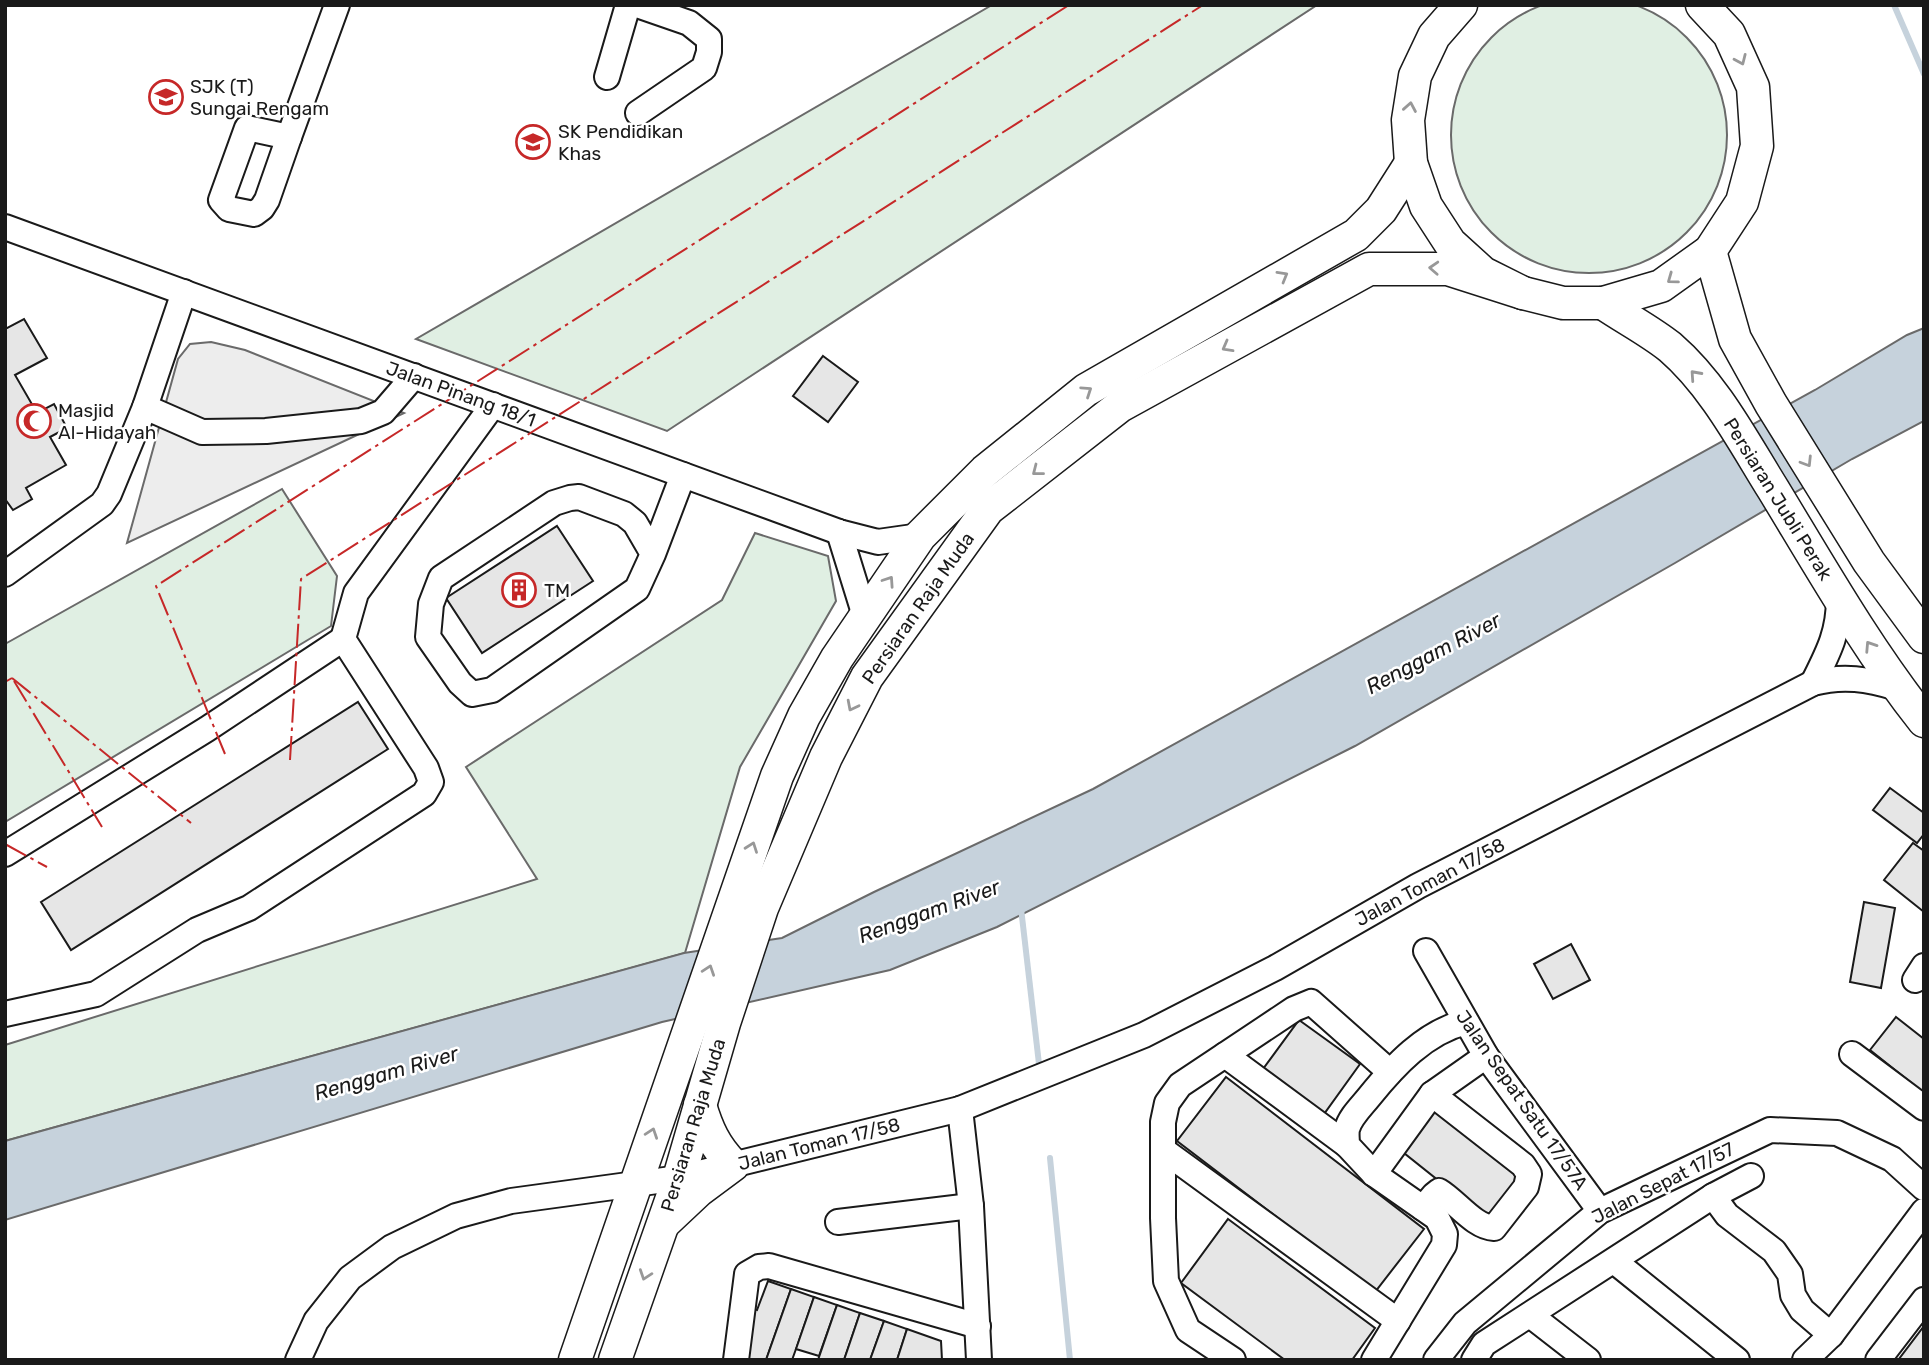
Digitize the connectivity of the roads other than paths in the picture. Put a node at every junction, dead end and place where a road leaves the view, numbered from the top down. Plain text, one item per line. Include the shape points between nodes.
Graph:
1 (337, 5) edge
2 (628, 5) edge
3 (637, 5) edge
4 (1438, 5) edge
5 (1461, 5) edge
6 (1702, 5) edge
7 (1434, 36) junction
8 (607, 78) dead end
9 (638, 113) dead end
10 (289, 137) dead end
11 (1411, 163) junction
12 (5, 227) edge
13 (1710, 251) junction
14 (184, 292) junction
15 (1523, 293) junction
16 (1603, 303) junction
17 (414, 376) junction
18 (493, 405) junction
19 (145, 407) junction
20 (683, 475) junction
21 (839, 532) junction
22 (919, 536) junction
23 (653, 554) junction
24 (5, 574) edge
25 (1831, 585) junction
26 (865, 616) junction
27 (1924, 637) edge
28 (343, 639) junction
29 (1813, 683) junction
30 (1897, 688) junction
31 (1924, 721) edge
32 (5, 853) edge
33 (1426, 951) dead end
34 (5, 1014) edge
35 (1466, 1022) junction
36 (1852, 1054) dead end
37 (1225, 1055) junction
38 (1486, 1056) junction
39 (1390, 1072) junction
40 (1432, 1094) junction
41 (700, 1105) junction
42 (1924, 1108) edge
43 (960, 1109) junction
44 (1347, 1145) junction
45 (1163, 1150) junction
46 (733, 1165) junction
47 (1374, 1174) junction
48 (1751, 1176) dead end
49 (679, 1178) junction
50 (635, 1183) junction
51 (1924, 1188) edge
52 (1713, 1196) junction
53 (971, 1206) junction
54 (1423, 1208) junction
55 (1600, 1211) junction
56 (1924, 1211) edge
57 (838, 1222) dead end
58 (662, 1226) junction
59 (1614, 1261) junction
60 (1924, 1300) edge
61 (1530, 1315) junction
62 (1398, 1321) junction
63 (978, 1326) junction
64 (1831, 1335) junction
65 (298, 1360) edge
66 (575, 1360) edge
67 (615, 1360) edge
68 (736, 1360) edge
69 (979, 1360) edge
70 (1233, 1360) edge
71 (1374, 1360) edge
72 (1436, 1360) edge
73 (1474, 1360) edge
74 (1588, 1360) edge
75 (1737, 1360) edge
76 (1805, 1360) edge
77 (1878, 1360) edge

1 - 10 street
2 - 8 street
3 - 9 street via 690,23 709,39 704,68
4 - 7 main road
5 - 7 main road
6 -> 13 main road via 1729,34 1752,88 1757,146 1742,202
11 -> 7 main road via 1408,120 1415,76
11 - 15 main road via 1426,206 1450,243 1483,273
22 -> 11 main road, Persiaran Raja Muda via 985,471 1086,390 1356,235 1381,209
12 - 14 street, Jalan Pinang 18/1
13 -> 16 main road via 1661,286
13 -> 27 main road via 1735,340 1869,562
14 - 17 street, Jalan Pinang 18/1
14 - 19 street
15 - 16 main road via 1563,303
15 -> 41 main road, Persiaran Raja Muda via 1448,269 1369,269 1120,406 988,509 867,677 826,757 762,908
25 -> 16 main road, Persiaran Jubli Perak via 1737,429 1706,387 1670,347
17 - 18 street, Jalan Pinang 18/1
17 - 19 street via 383,412 361,421 202,432
18 - 20 street, Jalan Pinang 18/1
18 - 28 street via 356,593
19 - 24 street via 102,504
20 - 21 street, Jalan Pinang 18/1
20 - 23 street
21 - 22 street, Jalan Pinang 18/1 via 878,542
21 - 26 street
26 -> 22 main road, Persiaran Raja Muda
23 - 23 street via 637,589 492,690 472,694 428,637 431,604 441,578 554,503 579,497 624,514 635,523
25 - 29 street via 1839,619
30 -> 25 main road, Persiaran Jubli Perak
50 -> 26 main road, Persiaran Raja Muda via 777,776 804,716
28 - 32 street
28 - 34 street via 426,768 430,782 424,794 249,908 197,930 96,994
29 - 30 street, Jalan Toman 17/58 via 1832,678 1868,679
29 - 43 street, Jalan Toman 17/58 via 1418,886 1275,968 1144,1035
30 - 31 main road, Persiaran Jubli Perak
33 - 35 street, Jalan Sepat Satu 17/57A
35 - 38 street, Jalan Sepat Satu 17/57A
35 - 39 street via 1426,1040
36 - 42 street
37 - 39 street via 1311,1002
37 - 44 street
37 - 45 street via 1180,1086 1167,1103
38 - 40 street
38 - 55 street, Jalan Sepat Satu 17/57A
39 - 44 street via 1353,1117
40 - 47 street
40 - 54 street via 1529,1174 1526,1187 1494,1228 1439,1191
41 - 46 main road via 715,1144
41 - 49 main road, Persiaran Raja Muda
43 - 46 street, Jalan Toman 17/58
43 - 53 street
44 - 47 street
45 - 62 street
45 - 70 street via 1166,1281 1188,1330
46 - 49 street, Jalan Toman 17/58
46 - 58 main road
47 - 54 street
48 - 52 street
49 - 50 street, Jalan Toman 17/58
49 - 58 main road, Persiaran Raja Muda
50 - 65 street, Jalan Toman 17/58 via 511,1201 456,1216 392,1247 350,1278 316,1321
50 - 66 main road, Persiaran Raja Muda
51 - 55 street, Jalan Sepat 17/57 via 1892,1159 1837,1133 1770,1130
52 - 59 street
52 - 64 street via 1727,1215 1774,1251 1790,1274 1793,1295 1802,1310
53 - 57 street
53 - 63 street
54 - 62 street via 1437,1218 1446,1234 1444,1245
55 - 72 street, Jalan Sepat 17/57 via 1465,1323
56 - 64 street
58 -> 67 main road, Persiaran Raja Muda
59 - 61 street
59 - 75 street
60 - 77 street
61 - 73 street via 1484,1344
61 - 74 street
62 - 71 street
63 - 68 street via 769,1266 759,1267 747,1274
63 - 69 street
64 - 76 street

